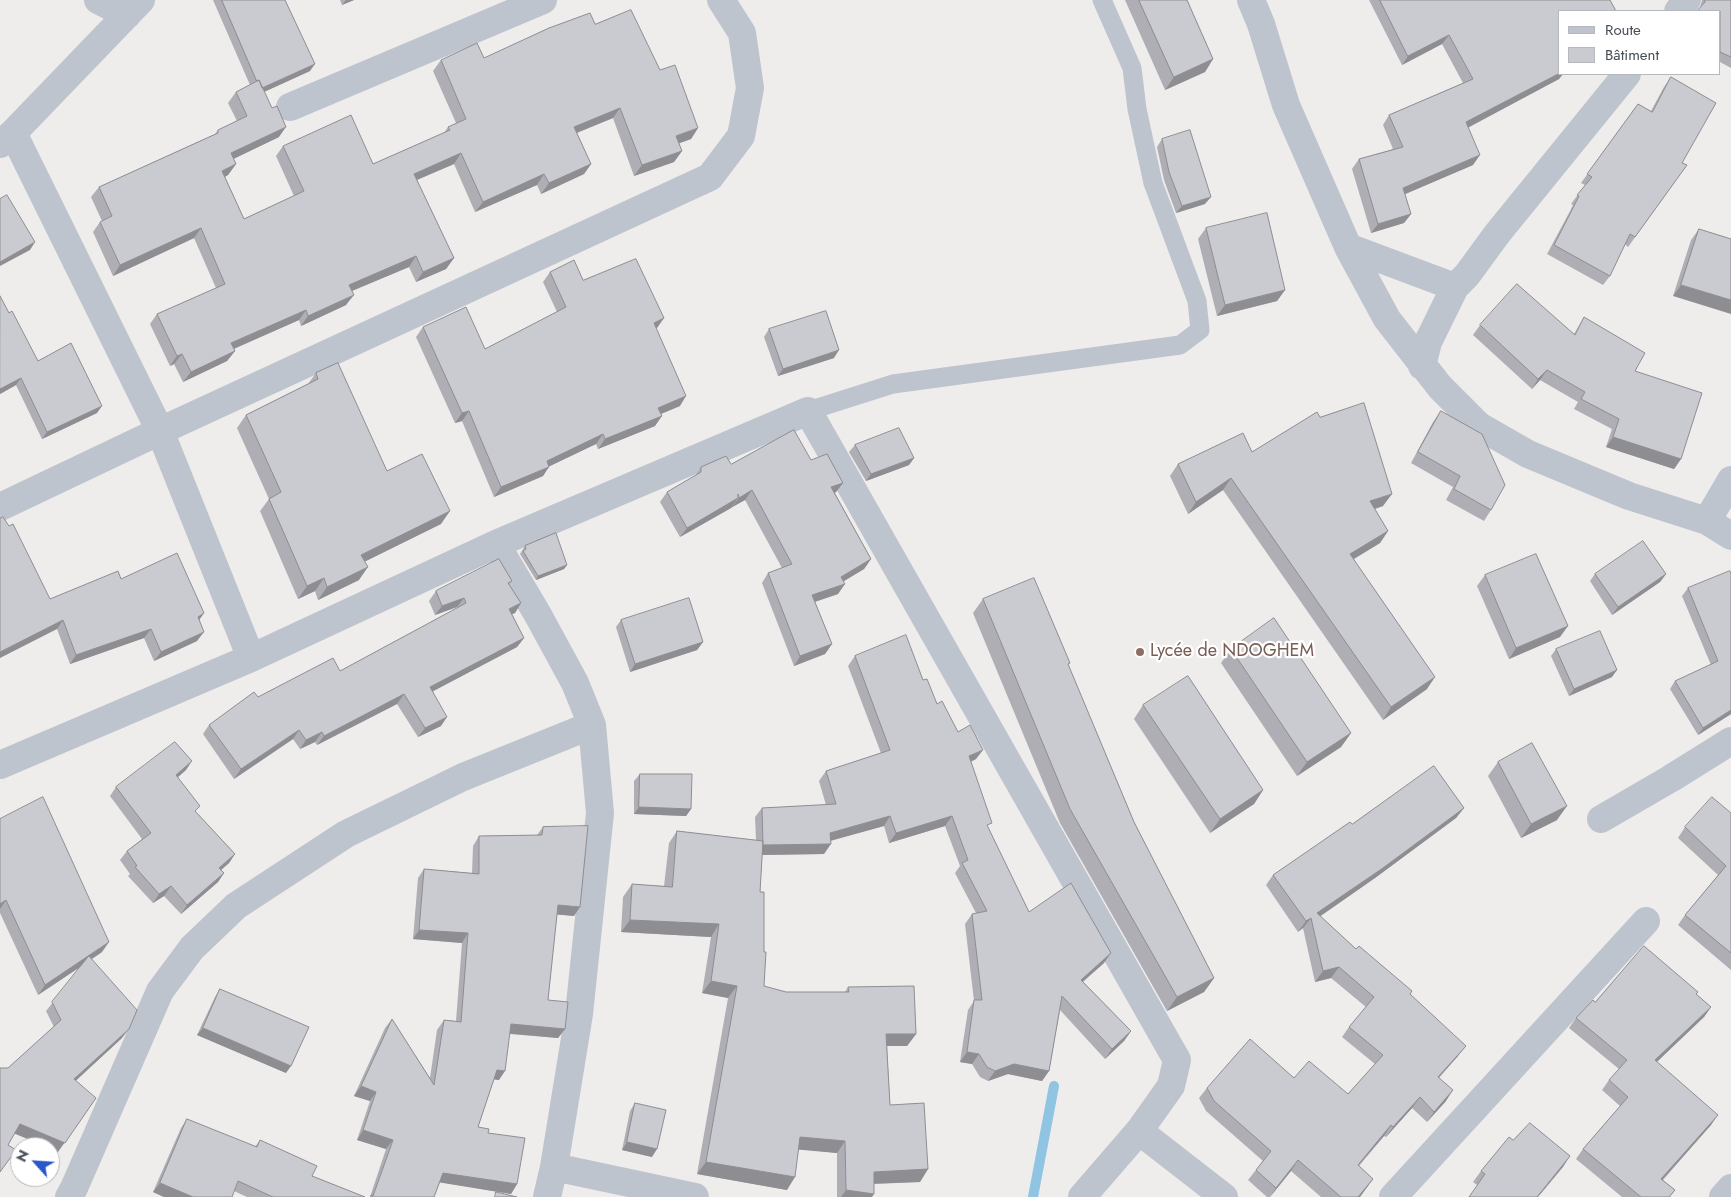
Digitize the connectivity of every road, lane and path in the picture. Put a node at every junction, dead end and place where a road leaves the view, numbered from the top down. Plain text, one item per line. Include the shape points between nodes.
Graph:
1 (98, 0) edge
2 (543, 0) edge
3 (721, 0) edge
4 (1102, 0) edge
5 (1251, 0) edge
6 (1687, 0) edge
7 (134, 7) edge
8 (1679, 10) edge
9 (1626, 75) edge
10 (290, 107) dead end
11 (6, 139) edge
12 (1348, 247) junction
13 (1455, 287) junction
14 (1422, 366) junction
15 (808, 411) junction
16 (160, 431) junction
17 (1731, 480) edge
18 (0, 507) edge
19 (1707, 521) junction
20 (1731, 536) edge
21 (496, 544) junction
22 (251, 658) junction
23 (592, 725) junction
24 (1731, 741) edge
25 (0, 765) edge
26 (1601, 820) dead end
27 (1646, 921) dead end
28 (1139, 1131) junction
29 (554, 1167) junction
30 (1731, 1188) edge
31 (79, 1194) edge
32 (547, 1197) edge
33 (695, 1197) edge
34 (1082, 1197) edge
35 (1224, 1197) edge
36 (1393, 1197) edge
37 (1723, 1197) edge

1 - 7 street
2 - 10 street
3 - 16 street via 742,33 750,88 741,136 710,177
4 - 15 lane via 1132,68 1153,183 1197,301 1200,330 1180,345 893,384
5 - 12 street via 1286,105
6 - 8 street
7 - 11 street
9 - 13 street
11 - 16 street
12 - 13 street
12 - 14 street via 1388,319
13 - 14 street via 1428,342
14 - 19 street via 1479,426 1528,454 1629,496
15 - 21 street
15 - 28 street via 1178,1060 1171,1086
16 - 18 street
16 - 22 street
17 - 19 street
19 - 20 street
21 - 22 street
21 - 23 street via 575,683
22 - 25 street
23 - 29 street via 600,813 579,1014
23 - 31 street via 463,778 346,834 236,906 192,948 160,991
24 - 26 street
27 - 36 street
28 - 34 street
28 - 35 street
29 - 32 street
29 - 33 street
30 - 37 street

